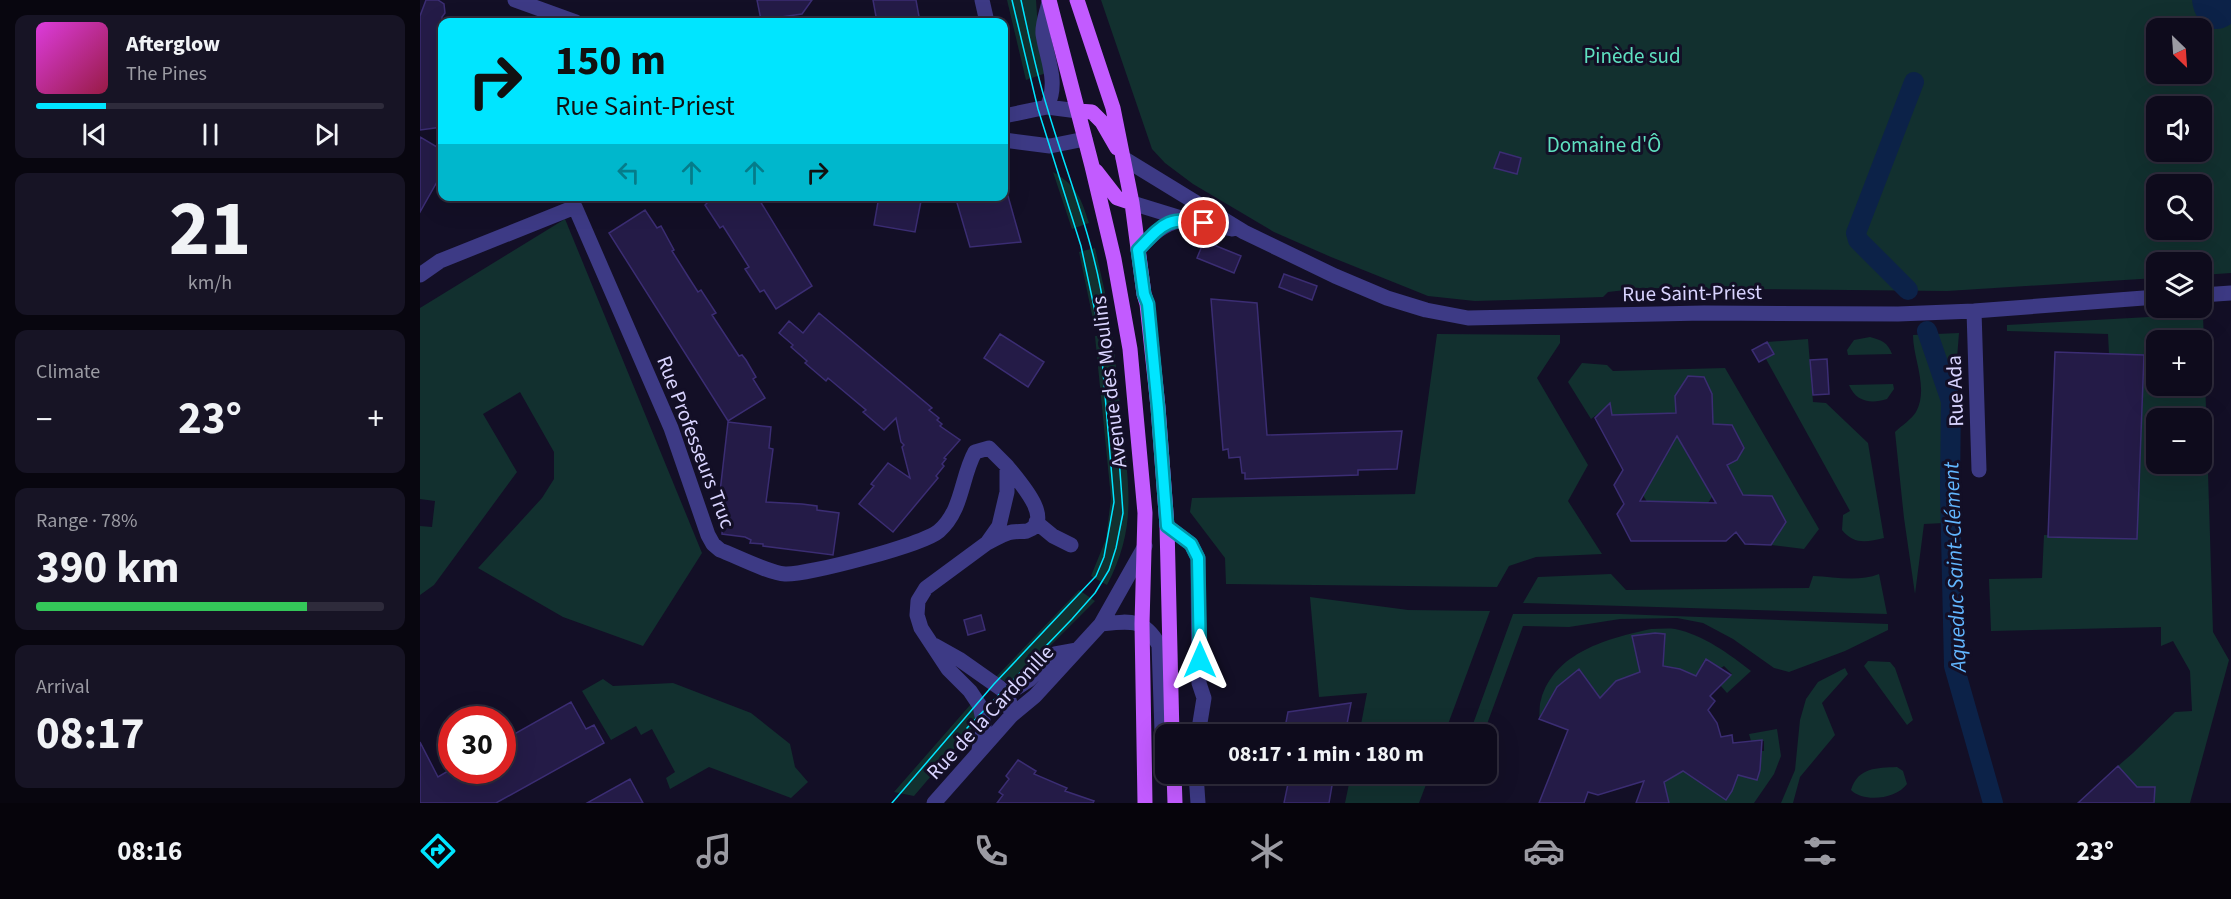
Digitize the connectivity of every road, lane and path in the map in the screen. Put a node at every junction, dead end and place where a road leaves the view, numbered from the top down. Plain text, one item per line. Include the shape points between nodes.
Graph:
1 (515, 0) edge
2 (982, 0) edge
3 (1077, 0) edge
4 (1049, 1) edge
5 (565, 18) edge
6 (986, 18) edge
7 (1047, 108) junction
8 (1078, 111) junction
9 (1008, 114) edge
10 (1008, 140) edge
11 (1085, 140) junction
12 (1123, 158) junction
13 (1092, 166) junction
14 (1132, 203) junction
15 (1185, 219) junction
16 (1244, 232) junction
17 (1138, 250) junction
18 (420, 275) edge
19 (2231, 293) edge
20 (2212, 294) edge
21 (2146, 298) edge
22 (1974, 311) junction
23 (1007, 466) junction
24 (1979, 470) dead end
25 (1036, 522) junction
26 (1167, 526) junction
27 (987, 543) junction
28 (1071, 545) dead end
29 (1145, 546) junction
30 (1101, 624) junction
31 (1142, 624) junction
32 (931, 643) junction
33 (1077, 650) junction
34 (1007, 694) junction
35 (1011, 716) junction
36 (1162, 724) edge
37 (1172, 724) edge
38 (1200, 724) edge
39 (978, 753) junction
40 (1174, 784) edge
41 (1197, 784) edge
42 (934, 803) edge
43 (1145, 803) edge
44 (1175, 803) edge
45 (1198, 803) edge

1 - 5 street
2 - 6 street
3 - 12 main road, Avenue des Moulins via 1113,108
4 - 7 street via 1042,31 1053,79 1053,96
4 - 8 main road, Avenue des Moulins
7 - 8 street
7 - 9 street
8 - 11 main road, Avenue des Moulins
8 - 12 main road via 1092,112 1102,122
10 - 11 street via 1050,146
11 - 13 main road, Avenue des Moulins
12 - 14 main road, Avenue des Moulins
12 - 16 street, Rue Saint-Priest
13 - 14 main road via 1118,198
13 - 29 main road, Avenue des Moulins via 1130,349
14 - 15 street, Rue Saint-Priest
14 - 17 main road, Avenue des Moulins
15 - 16 street, Rue Saint-Priest
15 - 17 street via 1166,224
16 - 22 street, Rue Saint-Priest via 1387,298 1468,318
17 - 26 main road, Avenue des Moulins via 1148,304
18 - 23 street, Rue Professeurs Truc via 440,261 575,207 671,428 713,544 781,574 857,560 912,544 939,531 958,505 975,452 989,448
19 - 20 street
21 - 22 street, Rue Saint-Priest
22 - 24 street, Rue Ada
23 - 25 street, Rue Professeurs Truc via 1036,505
23 - 27 street via 1007,492 999,526
25 - 27 street via 1028,530
25 - 28 street
26 - 37 main road, Avenue des Moulins
26 - 38 street via 1191,544 1198,558 1199,683 1204,698
27 - 32 street via 926,588 918,601 921,628
29 - 30 street, Rue de la Cardonille
29 - 31 main road, Avenue des Moulins
30 - 31 street
30 - 33 street, Rue de la Cardonille
31 - 36 street via 1159,645
31 - 43 main road, Avenue des Moulins
32 - 34 street
32 - 39 street via 980,706 984,725
33 - 34 street, Rue de la Cardonille via 1055,654 1029,680
33 - 35 street, Rue de la Cardonille
34 - 35 street
35 - 39 street, Rue de la Cardonille
39 - 42 street, Rue de la Cardonille
40 - 44 main road
41 - 45 street

